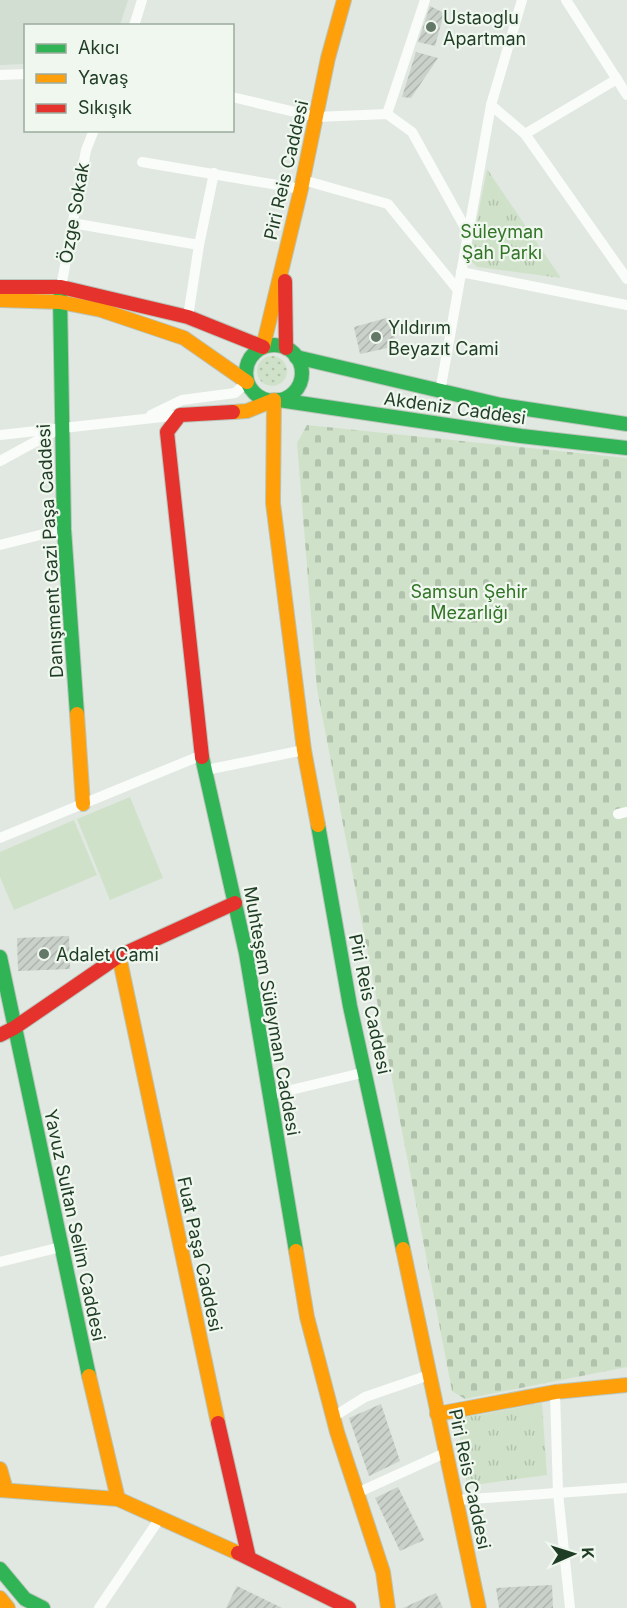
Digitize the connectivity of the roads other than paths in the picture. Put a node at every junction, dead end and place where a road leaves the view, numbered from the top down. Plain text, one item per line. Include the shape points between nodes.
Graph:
1 (142, 0) edge
2 (344, 0) edge
3 (426, 0) edge
4 (522, 0) edge
5 (566, 0) edge
6 (135, 24) edge
7 (24, 74) edge
8 (0, 75) edge
9 (616, 79) junction
10 (627, 95) edge
11 (234, 97) edge
12 (491, 105) junction
13 (387, 114) junction
14 (316, 117) junction
15 (93, 132) edge
16 (525, 134) junction
17 (142, 162) dead end
18 (214, 172) junction
19 (302, 184) junction
20 (72, 223) junction
21 (468, 233) junction
22 (199, 244) junction
23 (284, 260) junction
24 (461, 272) junction
25 (627, 279) edge
26 (0, 287) edge
27 (458, 290) junction
28 (60, 295) junction
29 (0, 300) edge
30 (627, 305) edge
31 (188, 317) junction
32 (263, 347) junction
33 (291, 352) junction
34 (247, 382) junction
35 (440, 392) junction
36 (277, 400) junction
37 (180, 415) junction
38 (142, 419) junction
39 (627, 424) edge
40 (61, 428) junction
41 (0, 435) edge
42 (627, 448) edge
43 (0, 461) edge
44 (64, 529) junction
45 (0, 545) edge
46 (304, 750) junction
47 (202, 755) junction
48 (206, 770) junction
49 (83, 804) junction
50 (0, 838) edge
51 (235, 903) junction
52 (119, 956) junction
53 (0, 957) edge
54 (14, 1028) junction
55 (0, 1035) edge
56 (366, 1072) junction
57 (270, 1095) junction
58 (61, 1247) junction
59 (0, 1263) edge
60 (429, 1375) junction
61 (627, 1385) edge
62 (555, 1392) junction
63 (437, 1414) junction
64 (333, 1417) junction
65 (447, 1452) junction
66 (0, 1469) edge
67 (627, 1488) edge
68 (3, 1490) edge
69 (357, 1493) junction
70 (558, 1493) junction
71 (118, 1499) junction
72 (457, 1500) junction
73 (160, 1518) junction
74 (249, 1558) junction
75 (0, 1569) edge
76 (0, 1598) edge
77 (8, 1608) edge
78 (43, 1608) edge
79 (99, 1608) edge
80 (349, 1608) edge
81 (388, 1608) edge
82 (479, 1608) edge
83 (570, 1608) edge

1 - 6 street
2 - 14 street, Piri Reis Caddesi
3 - 13 street
4 - 12 street
5 - 9 street
7 - 8 street
9 - 10 street
9 - 16 street
11 - 14 street
12 - 16 street
12 - 21 street
13 - 14 street
13 - 21 street via 412,132
14 - 19 street, Piri Reis Caddesi
15 - 20 street, Özge Sokak
16 - 25 street
17 - 18 street
18 - 19 street
18 - 22 street
19 - 23 street, Piri Reis Caddesi
19 - 27 street via 388,204
20 - 22 street
20 - 28 street, Özge Sokak
21 - 24 street
22 - 31 street
23 - 32 street, Piri Reis Caddesi
23 - 33 street
24 - 27 street
24 - 30 street
26 - 28 street
27 - 35 street
28 - 29 street
28 - 31 street
28 - 34 street via 184,338
28 - 40 street, Danışment Gazi Paşa Caddesi
31 - 32 street
32 - 33 street via 277,345
32 - 34 street via 247,364
33 - 35 street, Akdeniz Caddesi
33 - 36 street via 301,371 300,380 290,395
34 - 36 street via 258,396
34 - 38 street via 235,393 182,400
35 - 39 street, Akdeniz Caddesi
36 - 37 street via 247,411
36 - 42 street, Akdeniz Caddesi
36 - 46 street, Piri Reis Caddesi via 273,503
37 - 38 street
37 - 47 street, Muhteşem Süleyman Caddesi via 167,432
38 - 40 street
40 - 41 street
40 - 43 street
40 - 44 street, Danışment Gazi Paşa Caddesi
44 - 45 street
44 - 49 street, Danışment Gazi Paşa Caddesi
46 - 48 street
46 - 56 street, Piri Reis Caddesi
47 - 48 street, Muhteşem Süleyman Caddesi
47 - 49 street
48 - 51 street, Muhteşem Süleyman Caddesi
49 - 50 street
51 - 52 street
51 - 57 street, Muhteşem Süleyman Caddesi
52 - 54 street
52 - 74 street, Fuat Paşa Caddesi
53 - 54 street, Yavuz Sultan Selim Caddesi
54 - 55 street
54 - 58 street, Yavuz Sultan Selim Caddesi
56 - 57 street
56 - 60 street, Piri Reis Caddesi
57 - 64 street, Muhteşem Süleyman Caddesi via 307,1317
58 - 59 street
58 - 71 street, Yavuz Sultan Selim Caddesi
60 - 63 street, Piri Reis Caddesi
60 - 64 street via 365,1397
61 - 62 street
62 - 63 street
62 - 70 street
63 - 65 street, Piri Reis Caddesi
64 - 69 street, Muhteşem Süleyman Caddesi
65 - 69 street
65 - 72 street, Piri Reis Caddesi
66 - 68 street
67 - 70 street
68 - 71 street
69 - 81 street, Muhteşem Süleyman Caddesi via 383,1572
70 - 72 street
70 - 83 street
71 - 73 street
72 - 82 street, Piri Reis Caddesi
73 - 74 street
73 - 79 street
74 - 80 street
75 - 78 street via 25,1599
76 - 77 street

